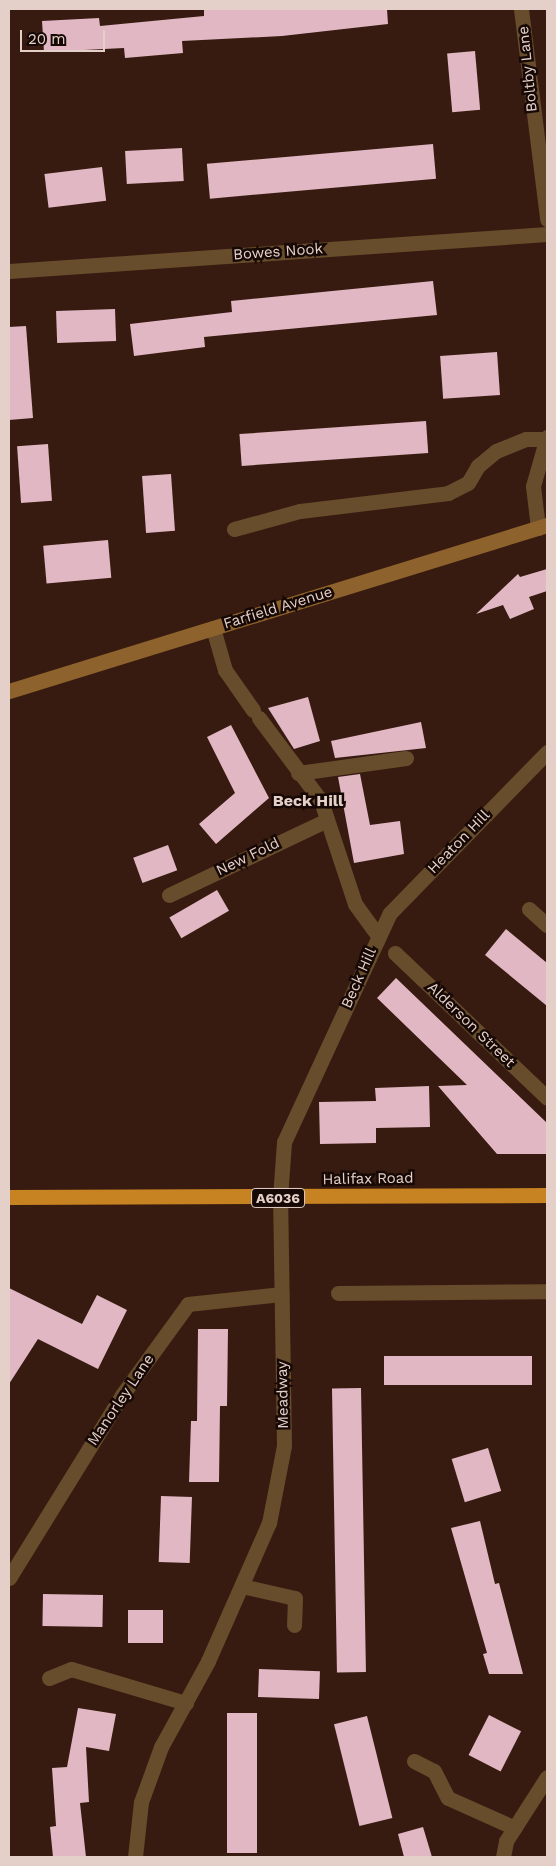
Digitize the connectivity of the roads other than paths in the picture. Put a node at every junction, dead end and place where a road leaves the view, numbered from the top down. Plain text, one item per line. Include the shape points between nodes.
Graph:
1 (521, 9) edge
2 (547, 219) edge
3 (547, 234) edge
4 (9, 270) edge
5 (547, 438) edge
6 (542, 526) edge
7 (234, 529) dead end
8 (213, 628) junction
9 (9, 691) edge
10 (547, 752) edge
11 (406, 758) dead end
12 (298, 773) junction
13 (327, 820) junction
14 (169, 895) dead end
15 (529, 909) dead end
16 (547, 925) edge
17 (378, 936) junction
18 (395, 953) dead end
19 (547, 1098) edge
20 (547, 1195) edge
21 (9, 1197) edge
22 (280, 1198) junction
23 (547, 1291) edge
24 (338, 1293) dead end
25 (281, 1294) junction
26 (9, 1578) edge
27 (242, 1586) junction
28 (294, 1625) dead end
29 (49, 1678) dead end
30 (186, 1703) junction
31 (414, 1761) dead end
32 (547, 1777) edge
33 (515, 1828) junction
34 (135, 1857) edge
35 (503, 1857) edge

1 - 2 street, Boltby Lane
3 - 4 street, Bowes Nook
5 - 6 street via 533,486
5 - 7 street via 526,439 496,450 478,466 468,483 448,493 300,511
6 - 8 street, Farfield Avenue
8 - 9 street, Farfield Avenue
8 - 12 street, Beck Hill via 225,670
10 - 17 street, Heaton Hill via 390,913
11 - 12 street
12 - 13 street, Beck Hill via 321,801
13 - 14 street, New Fold
13 - 17 street, Beck Hill via 355,904
15 - 16 street
17 - 22 street, Beck Hill via 284,1142
18 - 19 street, Alderson Street
20 - 22 highway, Halifax Road / A6036
21 - 22 highway, Halifax Road / A6036
22 - 25 street, Meadway
23 - 24 street
25 - 26 street, Manorley Lane via 188,1304 122,1395
25 - 27 street, Meadway via 284,1446 269,1523
27 - 28 street via 295,1598
27 - 30 street, Meadway
29 - 30 street via 70,1669
30 - 34 street, Meadway via 161,1747 141,1802
31 - 33 street via 434,1771 448,1798
32 - 33 street
33 - 35 street via 506,1842

